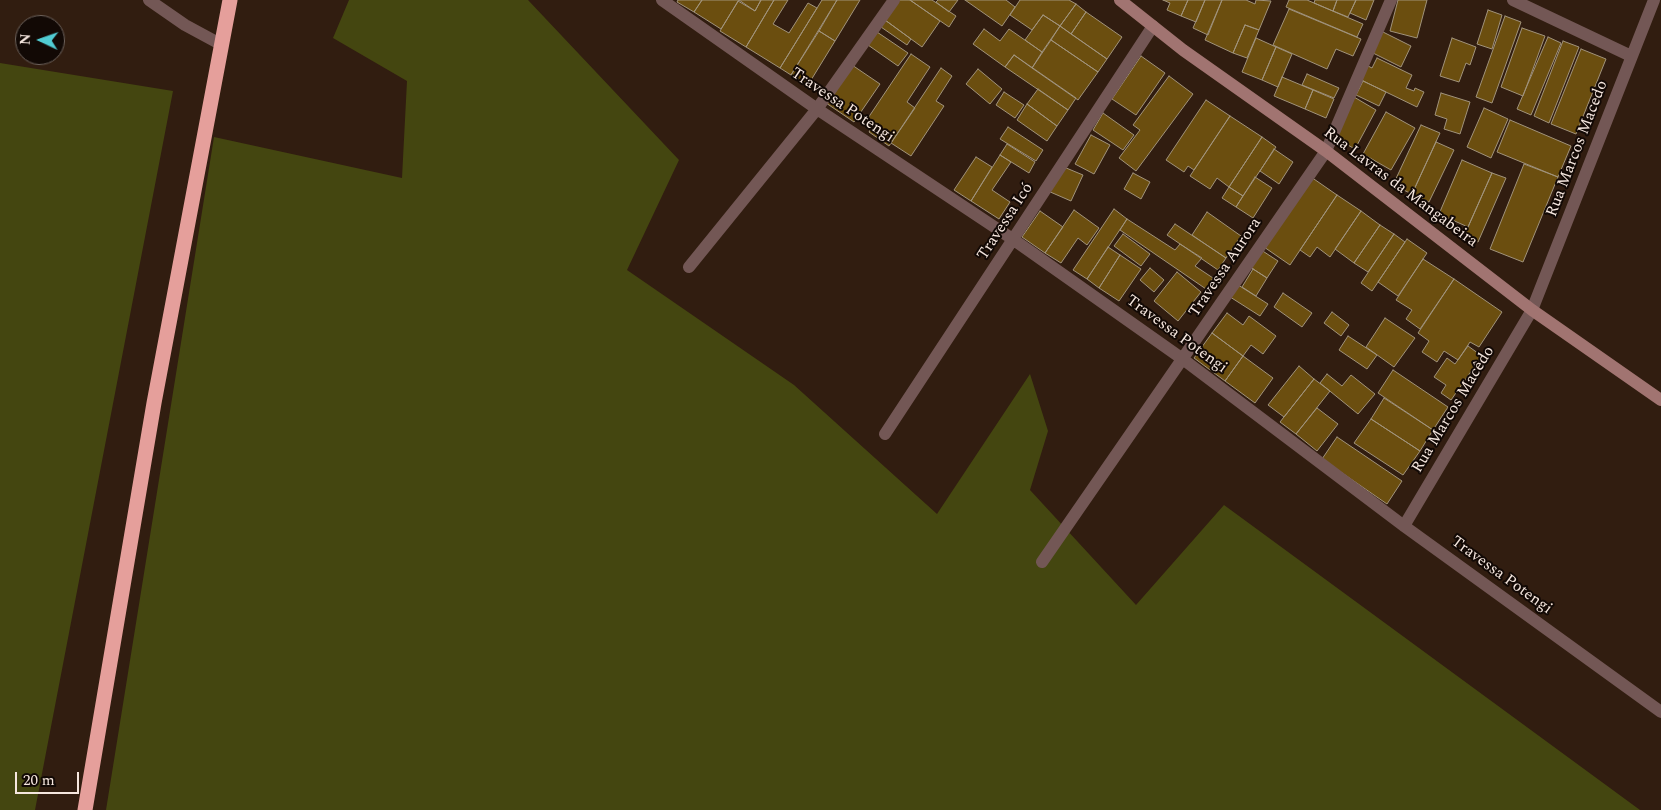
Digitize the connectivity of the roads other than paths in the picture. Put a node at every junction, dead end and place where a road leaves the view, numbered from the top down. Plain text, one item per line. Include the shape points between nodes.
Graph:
1 (149, 0) edge
2 (230, 0) edge
3 (662, 0) edge
4 (894, 0) edge
5 (1120, 0) edge
6 (1391, 0) edge
7 (1513, 0) edge
8 (1654, 0) edge
9 (1152, 26) junction
10 (222, 45) junction
11 (1631, 56) junction
12 (817, 109) junction
13 (1326, 151) junction
14 (1014, 240) junction
15 (689, 268) dead end
16 (1532, 310) junction
17 (1184, 360) junction
18 (1661, 400) edge
19 (885, 434) dead end
20 (1404, 526) junction
21 (1042, 562) dead end
22 (1661, 712) edge
23 (85, 810) edge

1 - 10 street
2 - 10 highway
3 - 12 street, Travessa Potengi
4 - 12 street
5 - 9 street, Rua Lavras da Mangabeira
6 - 13 street, Travessa Aurora
7 - 11 street
8 - 11 street, Rua Marcos Macedo
9 - 13 street, Rua Lavras da Mangabeira
9 - 14 street, Travessa Icó
10 - 23 highway via 154,403
11 - 16 street, Rua Marcos Macedo
12 - 14 street, Travessa Potengi
12 - 15 street
13 - 16 street, Rua Lavras da Mangabeira
13 - 17 street, Travessa Aurora
14 - 17 street, Travessa Potengi
14 - 19 street, Travessa Icó
16 - 18 street, Rua Lavras da Mangabeira
16 - 20 street, Rua Marcos Macêdo
17 - 20 street, Travessa Potengi
17 - 21 street, Travessa Aurora
20 - 22 street, Travessa Potengi

